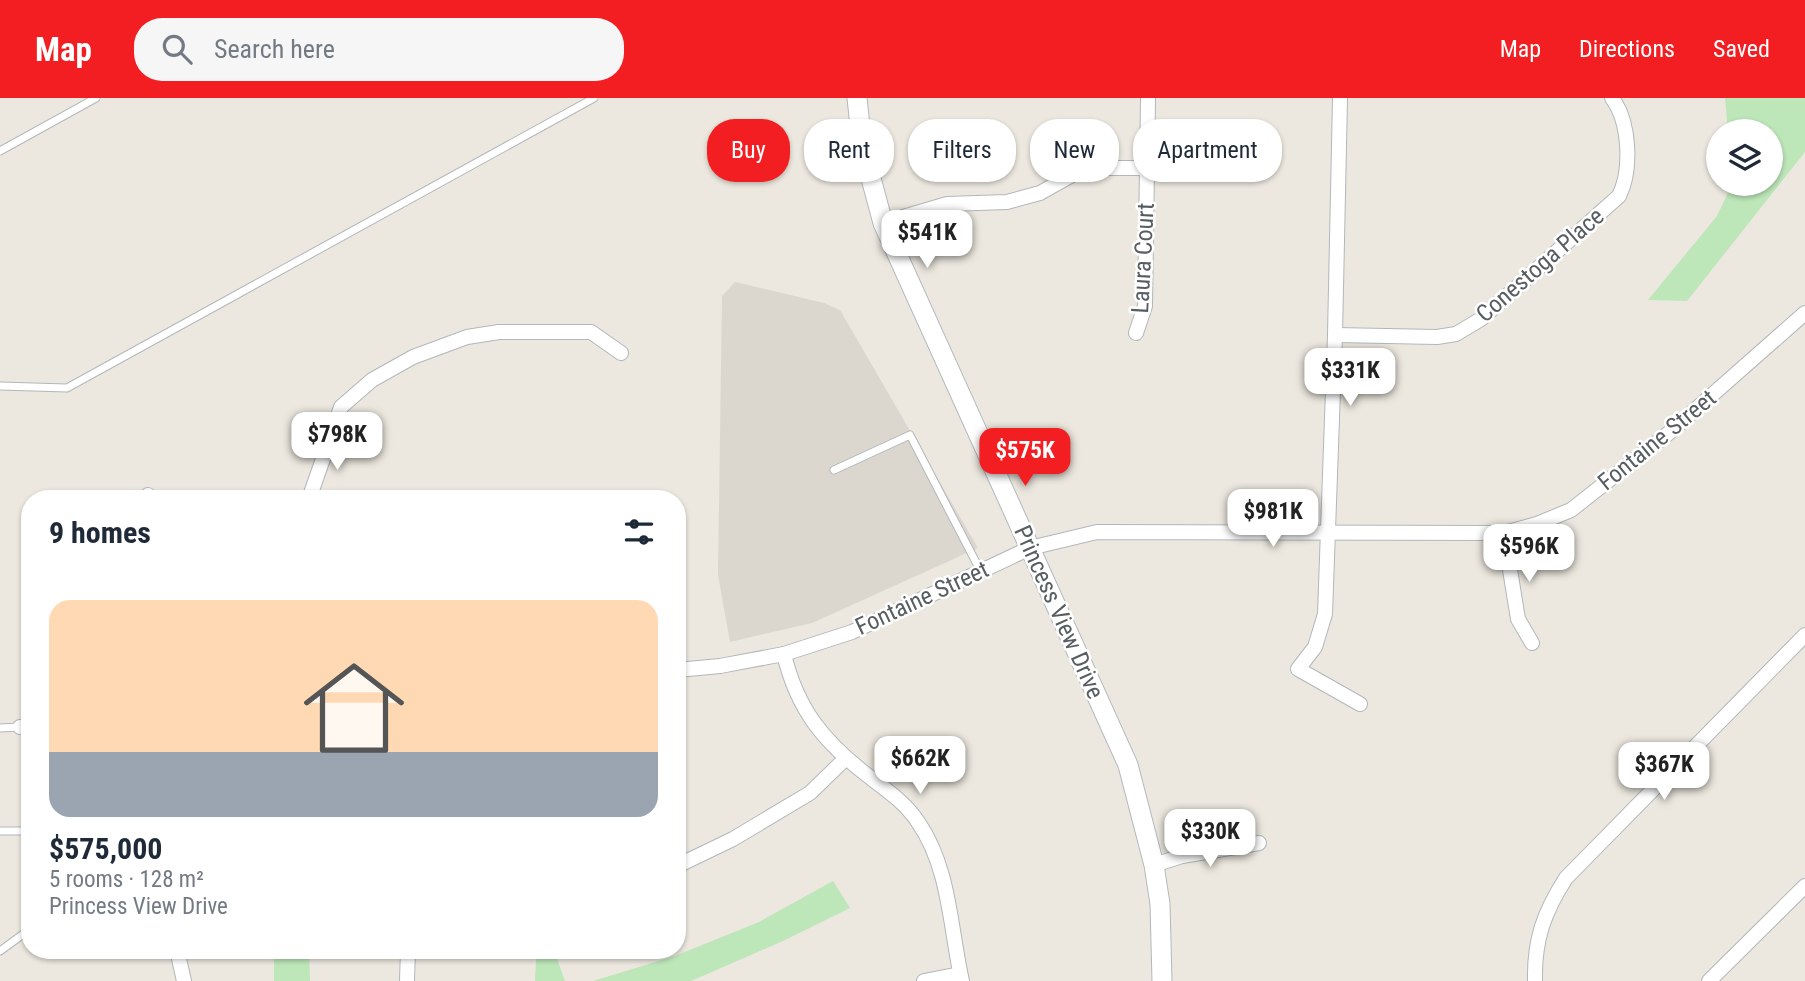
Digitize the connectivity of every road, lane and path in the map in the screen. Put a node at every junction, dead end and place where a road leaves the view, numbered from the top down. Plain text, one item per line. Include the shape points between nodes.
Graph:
1 (96, 98) edge
2 (594, 98) edge
3 (857, 98) edge
4 (1148, 98) edge
5 (1340, 98) edge
6 (1612, 98) edge
7 (1148, 119) edge
8 (0, 151) edge
9 (1133, 168) edge
10 (1147, 182) edge
11 (883, 223) junction
12 (1805, 313) edge
13 (1136, 333) dead end
14 (1335, 335) junction
15 (621, 353) dead end
16 (0, 386) edge
17 (834, 470) dead end
18 (312, 490) edge
19 (1328, 532) junction
20 (1504, 533) junction
21 (1030, 548) junction
22 (980, 570) junction
23 (1805, 635) edge
24 (1532, 643) dead end
25 (784, 654) junction
26 (686, 669) edge
27 (1360, 704) dead end
28 (21, 727) edge
29 (0, 728) edge
30 (846, 758) junction
31 (0, 831) edge
32 (21, 831) edge
33 (1259, 843) dead end
34 (686, 862) edge
35 (1154, 865) junction
36 (1805, 886) edge
37 (21, 936) edge
38 (0, 951) edge
39 (179, 959) edge
40 (408, 959) edge
41 (961, 977) edge
42 (184, 981) edge
43 (407, 981) edge
44 (923, 981) edge
45 (1162, 981) edge
46 (1535, 981) edge
47 (1709, 981) edge

1 - 8 lane
2 - 16 lane via 67,388
3 - 11 main road, Princess View Drive via 862,145
4 - 7 street, Laura Court
5 - 14 street
6 - 14 street, Conestoga Place via 1628,156 1619,196 1481,319 1456,334 1437,337
9 - 11 street via 1090,168 1040,193 1007,202 947,204
10 - 13 street, Laura Court via 1145,306
11 - 21 main road, Princess View Drive
12 - 20 street, Fontaine Street via 1670,432 1571,510
14 - 19 street
15 - 18 street via 591,332 499,332 467,337 413,357 372,380 341,407
17 - 22 lane via 910,435
19 - 20 street, Fontaine Street
19 - 21 street, Fontaine Street via 1097,532
19 - 27 street via 1325,614 1315,647 1298,669
20 - 24 street via 1518,619
21 - 22 street, Fontaine Street
21 - 35 main road, Princess View Drive via 1128,765
22 - 25 street, Fontaine Street via 852,632
23 - 46 street via 1566,878 1542,923
25 - 26 street, Fontaine Street
25 - 30 street via 799,698 825,738
28 - 29 lane
30 - 34 street via 810,793
30 - 41 street via 902,802 939,861
31 - 32 lane
33 - 35 street
35 - 45 main road, Princess View Drive
36 - 47 street
37 - 38 lane
39 - 42 street
40 - 43 street
41 - 44 street

